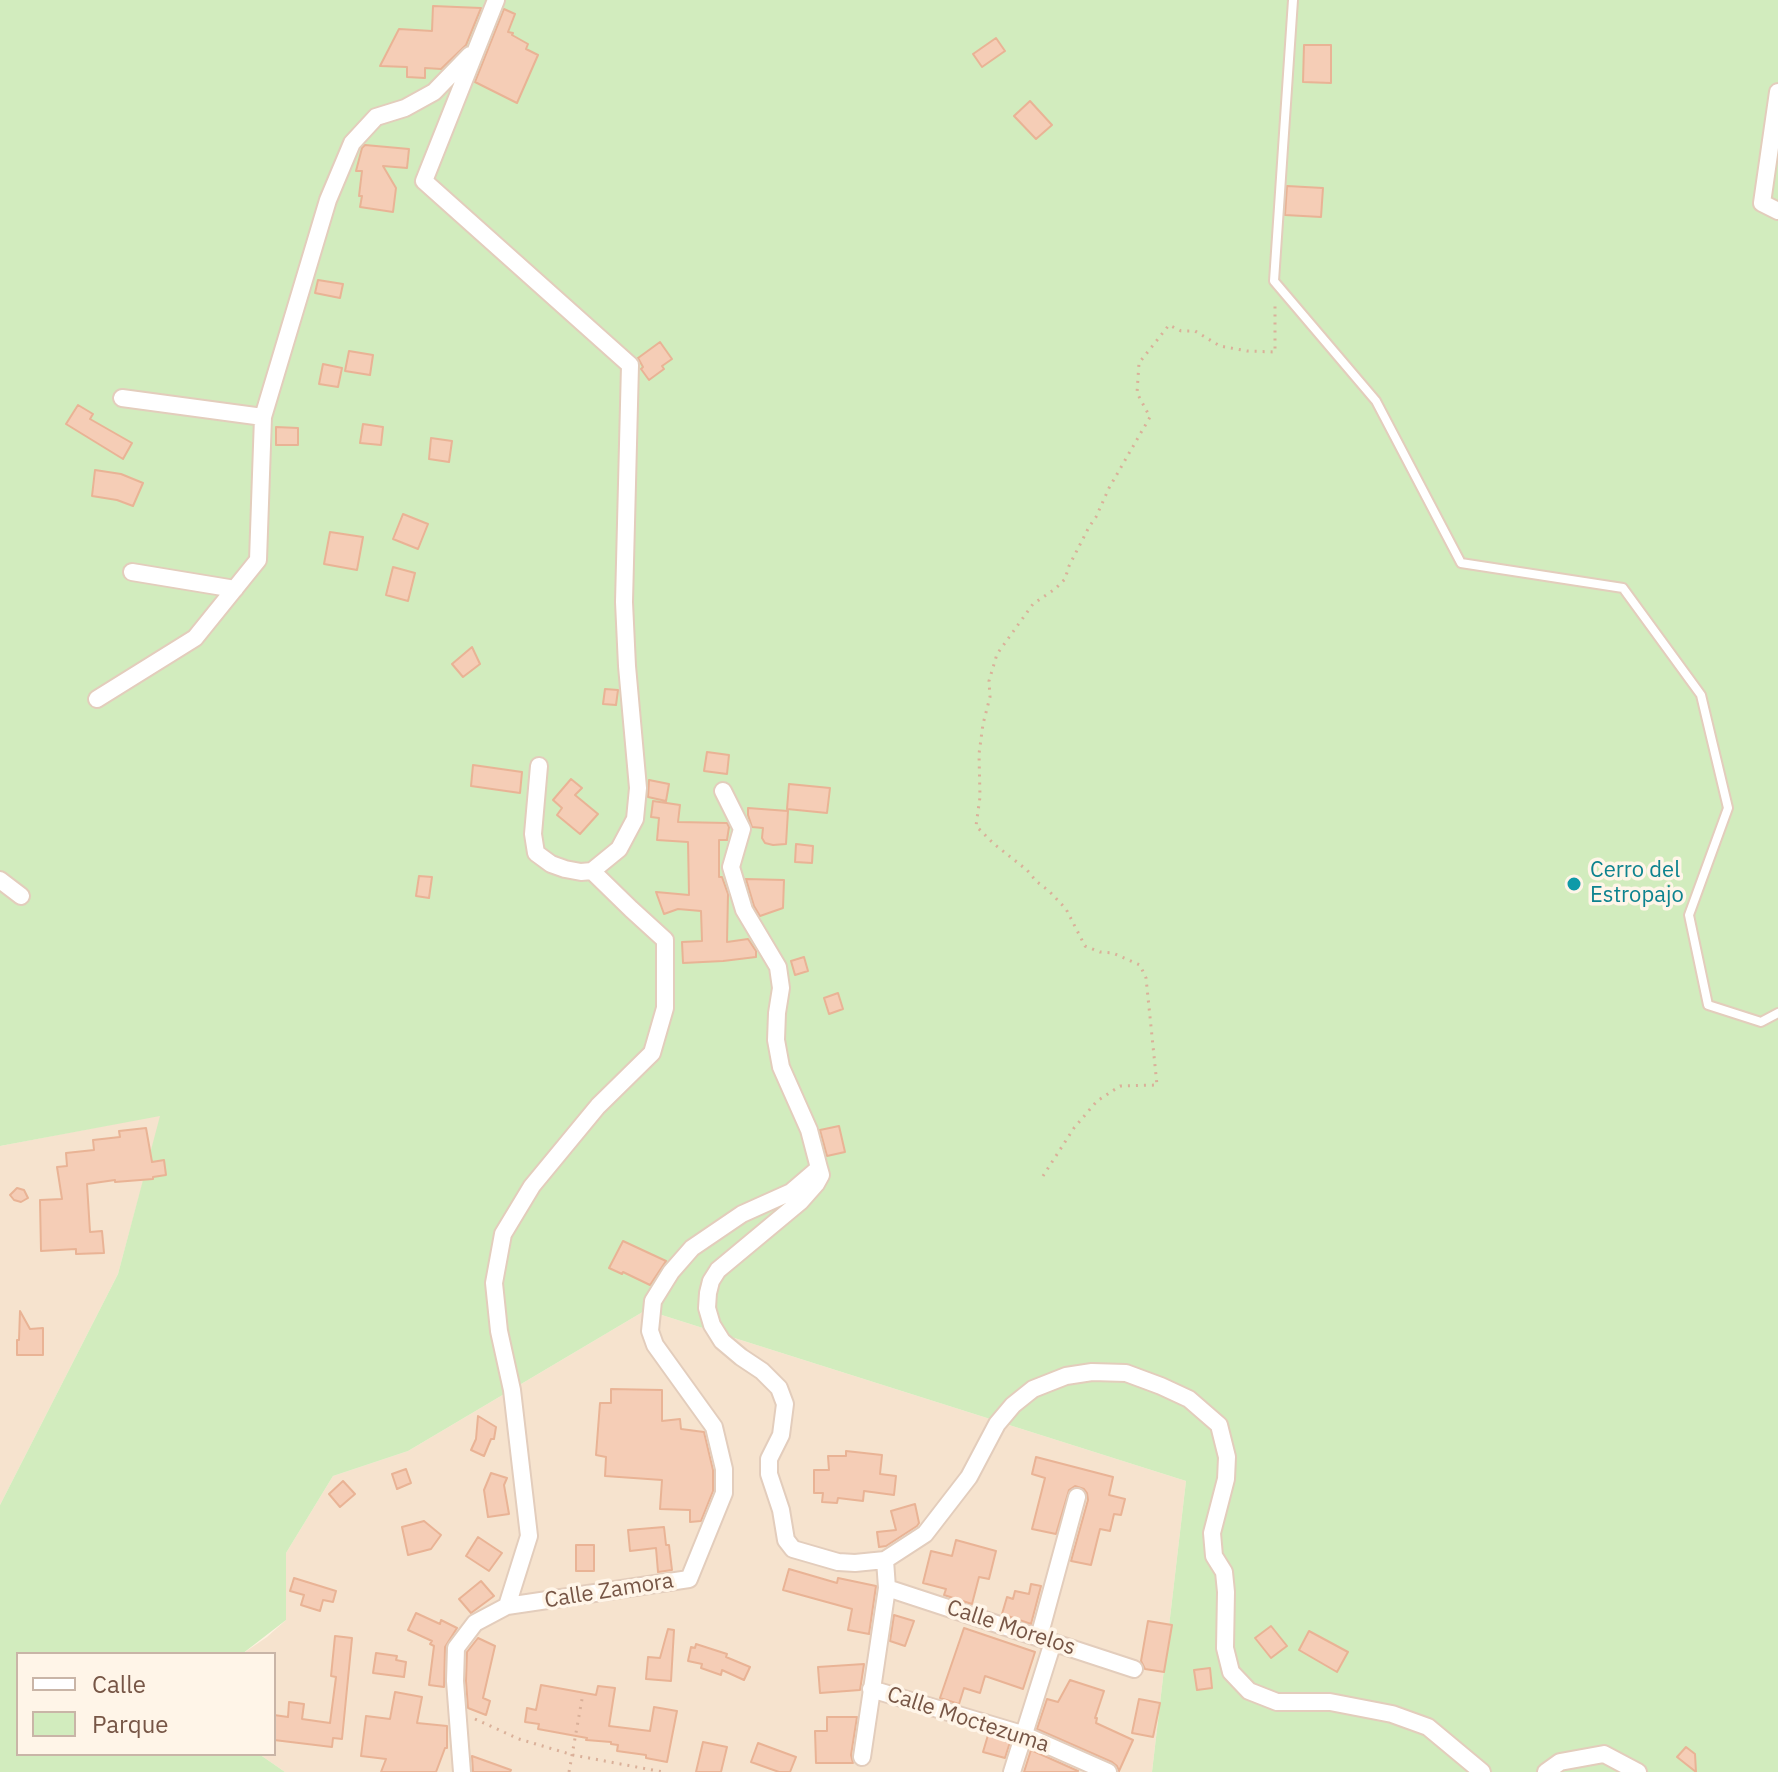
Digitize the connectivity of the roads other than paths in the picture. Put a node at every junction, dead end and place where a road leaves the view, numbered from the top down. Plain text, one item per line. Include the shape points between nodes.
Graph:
1 (496, 0) edge
2 (1293, 0) edge
3 (477, 48) junction
4 (1778, 92) edge
5 (1778, 211) edge
6 (122, 398) dead end
7 (263, 417) junction
8 (132, 572) dead end
9 (235, 589) junction
10 (97, 699) dead end
11 (539, 766) dead end
12 (723, 791) dead end
13 (592, 871) junction
14 (0, 880) edge
15 (21, 896) dead end
16 (1778, 1013) edge
17 (819, 1168) junction
18 (1077, 1497) dead end
19 (885, 1560) junction
20 (887, 1588) junction
21 (507, 1606) junction
22 (1046, 1640) junction
23 (1134, 1669) dead end
24 (871, 1689) junction
25 (1022, 1734) junction
26 (862, 1757) dead end
27 (462, 1772) edge
28 (1012, 1772) edge
29 (1108, 1772) edge
30 (1482, 1772) edge
31 (1546, 1772) edge
32 (1638, 1772) edge

1 - 3 street
2 - 16 lane via 1274,281 1376,401 1461,563 1623,588 1701,695 1728,808 1689,915 1708,1005 1761,1022
3 - 7 street via 434,92 376,117 352,143 328,200
3 - 13 street via 424,181 630,365 624,602 638,788 635,819 619,849
4 - 5 street via 1762,203
6 - 7 street
7 - 9 street via 258,560
8 - 9 street
9 - 10 street via 195,638
11 - 13 street via 536,853 565,869
12 - 17 street via 742,829 731,867 744,910 778,967 776,1040 781,1067 809,1130
13 - 21 street, Calle Zamora via 665,940 665,1008 652,1053 598,1106 532,1186 503,1234 494,1283 529,1536
14 - 15 street
17 - 19 street via 821,1175 801,1201 718,1270 707,1308 722,1341 762,1371 779,1388 785,1404 769,1474 786,1540 793,1549 838,1562
17 - 21 street, Calle Zamora via 791,1192 742,1214 692,1248 653,1301 650,1331 655,1345 714,1427 724,1469 724,1493 689,1579
18 - 22 street
19 - 20 street
19 - 30 street via 925,1534 969,1477 997,1424 1033,1389 1066,1376 1126,1373 1189,1399 1219,1425 1226,1479 1212,1533 1214,1556 1224,1572 1225,1648 1231,1672 1249,1691 1277,1702 1330,1702 1428,1727
20 - 22 street, Calle Morelos
20 - 24 street
21 - 27 street, Calle Zamora via 475,1623 456,1648
22 - 23 street, Calle Morelos
22 - 25 street
24 - 25 street, Calle Moctezuma
24 - 26 street
25 - 28 street
25 - 29 street, Calle Moctezuma
31 - 32 street via 1560,1762 1604,1754

